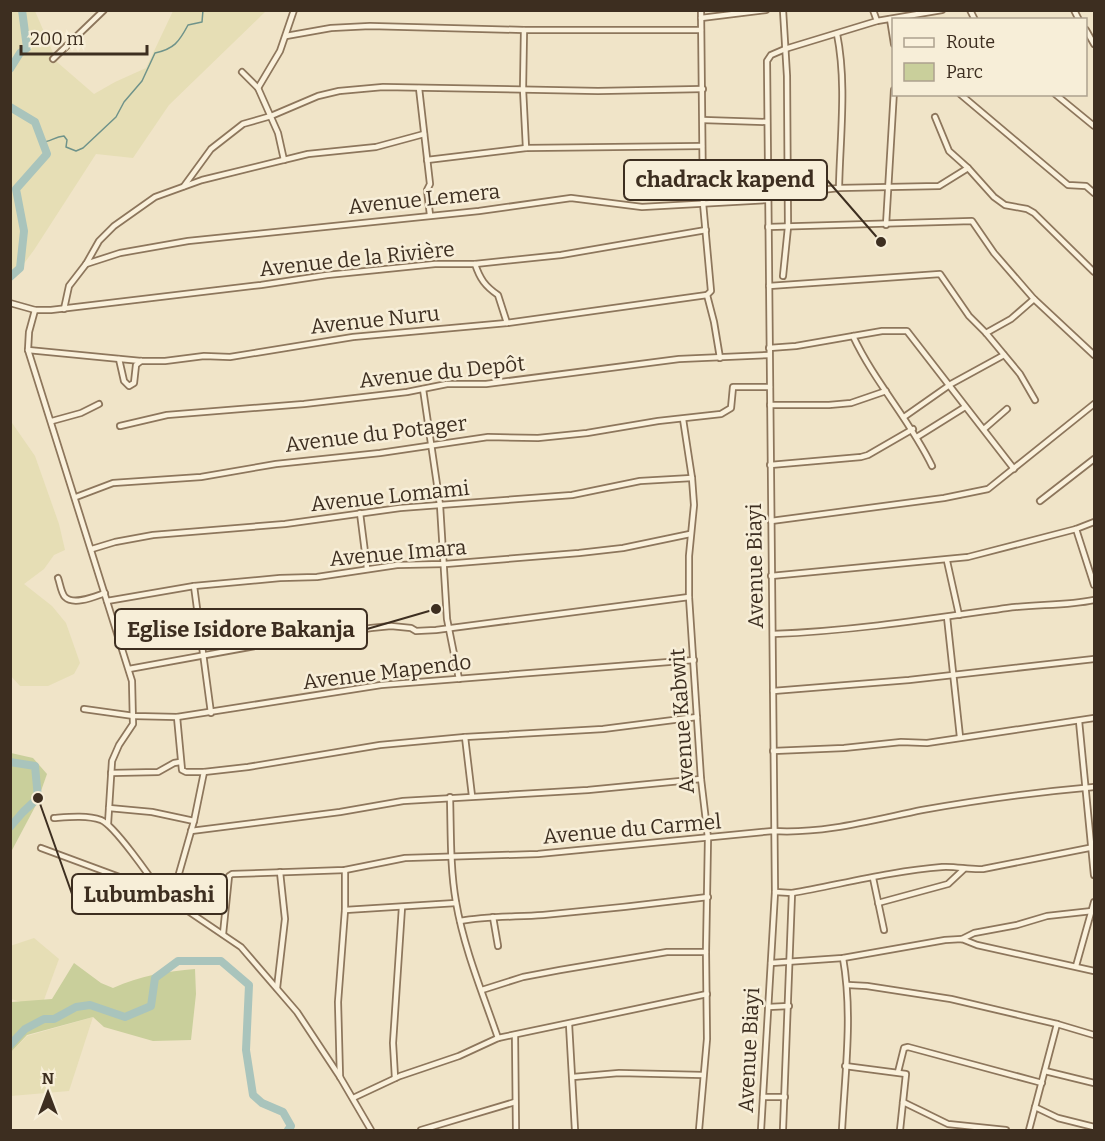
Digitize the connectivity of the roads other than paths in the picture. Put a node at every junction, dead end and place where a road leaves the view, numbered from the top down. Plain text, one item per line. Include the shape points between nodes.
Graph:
1 (104, 10) edge
2 (294, 10) edge
3 (701, 10) edge
4 (766, 10) edge
5 (783, 10) edge
6 (873, 10) edge
7 (940, 11) edge
8 (701, 18) junction
9 (912, 18) edge
10 (890, 19) joint
11 (877, 21) junction
12 (524, 30) junction
13 (701, 30) junction
14 (892, 32) edge
15 (837, 34) junction
16 (286, 36) junction
17 (784, 49) junction
18 (52, 59) dead end
19 (242, 72) dead end
20 (258, 88) junction
21 (419, 88) junction
22 (524, 89) junction
23 (703, 89) junction
24 (894, 96) edge
25 (962, 96) edge
26 (1058, 96) edge
27 (271, 116) junction
28 (935, 117) dead end
29 (703, 120) junction
30 (767, 122) junction
31 (1095, 126) edge
32 (424, 134) junction
33 (702, 146) junction
34 (526, 148) junction
35 (284, 160) junction
36 (427, 160) junction
37 (968, 168) junction
38 (184, 186) junction
39 (889, 187) junction
40 (839, 188) junction
41 (787, 194) junction
42 (1095, 194) edge
43 (768, 198) junction
44 (704, 204) junction
45 (430, 214) junction
46 (886, 225) junction
47 (768, 227) junction
48 (788, 227) junction
49 (706, 230) junction
50 (86, 264) junction
51 (475, 264) junction
52 (1095, 272) edge
53 (783, 276) dead end
54 (769, 286) junction
55 (707, 295) junction
56 (1034, 299) junction
57 (10, 303) edge
58 (64, 309) junction
59 (35, 310) junction
60 (507, 323) junction
61 (987, 333) junction
62 (853, 336) junction
63 (769, 348) junction
64 (28, 350) junction
65 (769, 354) junction
66 (1005, 355) junction
67 (1095, 355) edge
68 (720, 358) junction
69 (119, 359) junction
70 (141, 361) junction
71 (949, 385) junction
72 (770, 387) junction
73 (423, 389) junction
74 (886, 391) junction
75 (1035, 400) dead end
76 (99, 404) dead end
77 (1095, 404) edge
78 (770, 405) junction
79 (965, 407) junction
80 (1007, 409) dead end
81 (904, 417) junction
82 (683, 419) junction
83 (52, 422) junction
84 (120, 426) dead end
85 (913, 429) junction
86 (984, 429) junction
87 (917, 437) junction
88 (431, 446) junction
89 (1095, 459) edge
90 (770, 465) junction
91 (932, 466) dead end
92 (1014, 470) junction
93 (692, 478) junction
94 (76, 497) junction
95 (1040, 501) dead end
96 (440, 505) junction
97 (360, 513) junction
98 (771, 521) junction
99 (1095, 522) edge
100 (1076, 529) junction
101 (690, 534) junction
102 (92, 549) junction
103 (947, 561) junction
104 (445, 564) junction
105 (368, 568) junction
106 (1093, 574) edge
107 (771, 576) junction
108 (58, 578) dead end
109 (1095, 585) edge
110 (194, 586) junction
111 (105, 593) junction
112 (689, 597) junction
113 (1095, 600) edge
114 (107, 601) junction
115 (959, 615) junction
116 (947, 617) junction
117 (449, 628) junction
118 (773, 634) junction
119 (204, 655) junction
120 (1095, 659) edge
121 (694, 660) junction
122 (129, 669) junction
123 (954, 676) junction
124 (459, 679) junction
125 (773, 691) junction
126 (84, 709) dead end
127 (211, 712) junction
128 (134, 716) junction
129 (177, 717) junction
130 (697, 717) junction
131 (1095, 718) edge
132 (1078, 721) junction
133 (465, 737) junction
134 (960, 737) junction
135 (773, 751) junction
136 (180, 762) junction
137 (204, 772) junction
138 (111, 773) junction
139 (701, 779) junction
140 (1086, 787) junction
141 (1095, 787) edge
142 (472, 796) junction
143 (450, 797) junction
144 (109, 808) junction
145 (54, 818) dead end
146 (194, 821) junction
147 (108, 824) junction
148 (191, 831) junction
149 (773, 831) junction
150 (708, 838) junction
151 (1094, 847) edge
152 (41, 848) dead end
153 (453, 857) junction
154 (964, 869) junction
155 (345, 870) junction
156 (280, 872) junction
157 (1095, 875) edge
158 (873, 878) junction
159 (160, 892) junction
160 (775, 892) junction
161 (792, 893) junction
162 (708, 897) junction
163 (172, 898) junction
164 (1095, 902) edge
165 (456, 903) junction
166 (878, 903) junction
167 (402, 907) junction
168 (345, 910) junction
169 (1092, 911) junction
170 (493, 917) junction
171 (460, 921) junction
172 (884, 930) dead end
173 (223, 934) junction
174 (962, 939) junction
175 (498, 946) dead end
176 (706, 952) junction
177 (843, 958) junction
178 (771, 963) junction
179 (789, 963) junction
180 (1076, 966) junction
181 (1095, 972) edge
182 (848, 986) junction
183 (277, 988) junction
184 (482, 990) junction
185 (707, 994) junction
186 (789, 1006) junction
187 (768, 1007) junction
188 (569, 1024) junction
189 (1058, 1024) junction
190 (515, 1035) junction
191 (1095, 1035) edge
192 (498, 1038) junction
193 (845, 1066) junction
194 (1045, 1071) junction
195 (898, 1072) junction
196 (704, 1075) junction
197 (340, 1077) junction
198 (573, 1077) junction
199 (394, 1078) junction
200 (1042, 1083) junction
201 (1095, 1083) edge
202 (763, 1097) junction
203 (785, 1097) junction
204 (353, 1098) junction
205 (514, 1102) junction
206 (903, 1102) junction
207 (1035, 1107) junction
208 (1095, 1127) edge
209 (957, 1128) edge
210 (783, 1129) edge
211 (371, 1131) edge
212 (421, 1131) edge
213 (516, 1131) edge
214 (575, 1131) edge
215 (699, 1131) edge
216 (761, 1131) edge
217 (842, 1131) edge
218 (900, 1131) edge
219 (1006, 1131) edge
220 (1029, 1131) edge

1 - 18 street
2 - 16 street
3 - 8 street
4 - 8 street
5 - 17 street
6 - 11 street
7 - 9 street
8 - 13 street
10 - 11 street
10 - 14 street
11 - 15 street
12 - 13 street
12 - 16 street via 370,26
12 - 22 street
13 - 23 street
15 - 17 street
15 - 40 street via 842,58
16 - 20 street
17 - 30 street, Avenue Biayi via 768,59
17 - 41 street
19 - 20 street
20 - 27 street
21 - 22 street
21 - 27 street via 339,91
21 - 32 street
22 - 23 street
22 - 34 street
23 - 29 street
24 - 39 street
25 - 42 street via 1068,185 1086,186
26 - 31 street
27 - 35 street
27 - 38 street via 243,123 222,138
28 - 37 street via 949,151
29 - 30 street
29 - 33 street
30 - 43 street, Avenue Biayi
32 - 35 street via 376,147
32 - 36 street
33 - 34 street
33 - 44 street
34 - 36 street
35 - 38 street
36 - 45 street
37 - 39 street, Avenue Lemera via 939,186
37 - 52 street via 1000,202 1034,213
38 - 50 street via 155,197 114,226 99,241
39 - 40 street, Avenue Lemera
39 - 46 street
40 - 41 street, Avenue Lemera
41 - 43 street, Avenue Lemera
41 - 48 street
43 - 44 street, Avenue Lemera
43 - 47 street, Avenue Biayi
44 - 45 street, Avenue Lemera via 642,207 571,198
44 - 49 street
45 - 50 street, Avenue Lemera via 165,244
46 - 48 street
46 - 56 street via 972,221
47 - 48 street
47 - 54 street, Avenue Biayi
48 - 53 street
49 - 51 street, Avenue de la Rivière via 561,255
49 - 55 street via 711,291
50 - 58 street via 69,286
51 - 58 street, Avenue de la Rivière via 327,275
51 - 60 street via 480,279 498,295
54 - 61 street via 940,274 969,316
54 - 63 street, Avenue Biayi
55 - 60 street, Avenue Nuru
55 - 68 street
56 - 61 street
56 - 67 street
57 - 59 street, Avenue de la Rivière
58 - 59 street, Avenue de la Rivière
59 - 64 street
60 - 70 street, Avenue Nuru via 353,337 230,357
61 - 66 street
62 - 63 street
62 - 71 street via 907,331
62 - 74 street
63 - 65 street, Avenue Biayi
64 - 69 street
64 - 83 street
65 - 68 street, Avenue du Depôt
65 - 72 street, Avenue Biayi
66 - 71 street
66 - 75 street
68 - 73 street, Avenue du Depôt via 679,359 509,382 447,384
69 - 70 street, Avenue Nuru
69 - 70 street via 129,386 134,383 136,365
71 - 79 street
71 - 81 street
72 - 78 street, Avenue Biayi
72 - 82 street, Avenue du Potager via 734,387 733,403 727,412
73 - 84 street, Avenue du Depôt via 167,415
73 - 88 street
74 - 78 street via 856,402
74 - 81 street
76 - 83 street
77 - 92 street
78 - 90 street, Avenue Biayi
79 - 86 street
79 - 87 street
80 - 86 street
81 - 85 street
82 - 88 street, Avenue du Potager via 577,434 488,436
82 - 93 street, Avenue Kabwit
83 - 94 street
85 - 87 street
85 - 90 street via 861,457
86 - 92 street
87 - 91 street
88 - 94 street, Avenue du Potager via 201,477 113,483
88 - 96 street
89 - 95 street
90 - 98 street, Avenue Biayi
92 - 98 street via 993,487 979,492
93 - 96 street, Avenue Lomami via 640,481 572,495
93 - 101 street, Avenue Kabwit
94 - 102 street
96 - 97 street, Avenue Lomami
96 - 104 street
97 - 102 street, Avenue Lomami via 285,524 153,535
97 - 105 street
98 - 107 street, Avenue Biayi
99 - 100 street
100 - 103 street
100 - 106 street
101 - 104 street, Avenue Imara via 579,554
101 - 112 street, Avenue Kabwit
102 - 111 street
103 - 107 street
103 - 115 street
104 - 105 street, Avenue Imara
104 - 117 street
105 - 110 street, Avenue Imara via 317,577
106 - 109 street
107 - 118 street, Avenue Biayi
108 - 111 street via 69,600
110 - 114 street, Avenue Imara
110 - 119 street
111 - 114 street
112 - 117 street
112 - 121 street, Avenue Kabwit
113 - 115 street
114 - 122 street
115 - 116 street
116 - 118 street
116 - 123 street
117 - 119 street via 416,632 405,627 380,627
117 - 124 street
118 - 125 street, Avenue Biayi
119 - 122 street
119 - 127 street
120 - 123 street
121 - 124 street, Avenue Mapendo
121 - 130 street, Avenue Kabwit
122 - 128 street
123 - 125 street
123 - 134 street
124 - 127 street, Avenue Mapendo via 381,685
125 - 135 street, Avenue Biayi
126 - 128 street, Avenue Mapendo
127 - 129 street, Avenue Mapendo
128 - 129 street, Avenue Mapendo
128 - 138 street via 114,755
129 - 136 street
130 - 133 street via 603,729
130 - 139 street, Avenue Kabwit
131 - 132 street
132 - 134 street
132 - 140 street
133 - 137 street
133 - 142 street
134 - 135 street via 927,743
135 - 149 street, Avenue Biayi
136 - 137 street via 184,771
136 - 138 street via 158,772
137 - 146 street
138 - 144 street
139 - 142 street
139 - 150 street, Avenue Kabwit
140 - 141 street, Avenue du Carmel
140 - 149 street, Avenue du Carmel via 942,807 833,828
140 - 151 street
142 - 143 street
143 - 148 street
143 - 153 street
144 - 146 street
144 - 147 street
145 - 147 street via 95,818
146 - 148 street
147 - 159 street
148 - 163 street
149 - 150 street, Avenue du Carmel
149 - 160 street, Avenue Biayi
150 - 153 street, Avenue du Carmel via 548,854
150 - 162 street, Avenue Kabwit
151 - 154 street via 983,869
151 - 157 street
152 - 159 street
153 - 155 street, Avenue du Carmel via 398,859
153 - 165 street
154 - 158 street via 942,867
154 - 166 street via 948,884
155 - 156 street, Avenue du Carmel
155 - 168 street
156 - 173 street, Avenue du Carmel via 229,875
156 - 183 street via 285,926
158 - 161 street
158 - 166 street
159 - 163 street
160 - 161 street
160 - 178 street, Avenue Biayi
161 - 179 street
162 - 170 street
162 - 176 street, Avenue Kabwit
163 - 173 street
164 - 169 street
165 - 167 street
165 - 171 street
166 - 172 street
167 - 168 street
167 - 199 street
168 - 197 street via 338,1002
169 - 174 street via 1047,916
169 - 180 street
170 - 171 street
170 - 175 street
171 - 184 street
173 - 183 street via 245,950
174 - 177 street
174 - 180 street
176 - 184 street via 667,952 560,970
176 - 185 street, Avenue Kabwit
177 - 179 street
177 - 182 street
178 - 179 street
178 - 187 street, Avenue Biayi
179 - 186 street
180 - 181 street
182 - 189 street via 951,999
182 - 193 street
183 - 197 street
184 - 192 street
185 - 188 street
185 - 196 street, Avenue Kabwit
186 - 187 street
186 - 203 street
187 - 202 street, Avenue Biayi
188 - 190 street
188 - 198 street
189 - 191 street
189 - 194 street
190 - 192 street
190 - 205 street
192 - 199 street
193 - 195 street
193 - 217 street
194 - 200 street
194 - 201 street
195 - 200 street via 901,1054 908,1047
195 - 206 street via 906,1074
196 - 198 street via 620,1073
196 - 215 street, Avenue Kabwit
197 - 204 street
198 - 214 street
199 - 204 street
200 - 207 street
202 - 203 street
202 - 216 street, Avenue Biayi
203 - 210 street
204 - 211 street
205 - 212 street
205 - 213 street
206 - 209 street
206 - 218 street
207 - 208 street via 1058,1118
207 - 220 street
209 - 219 street

